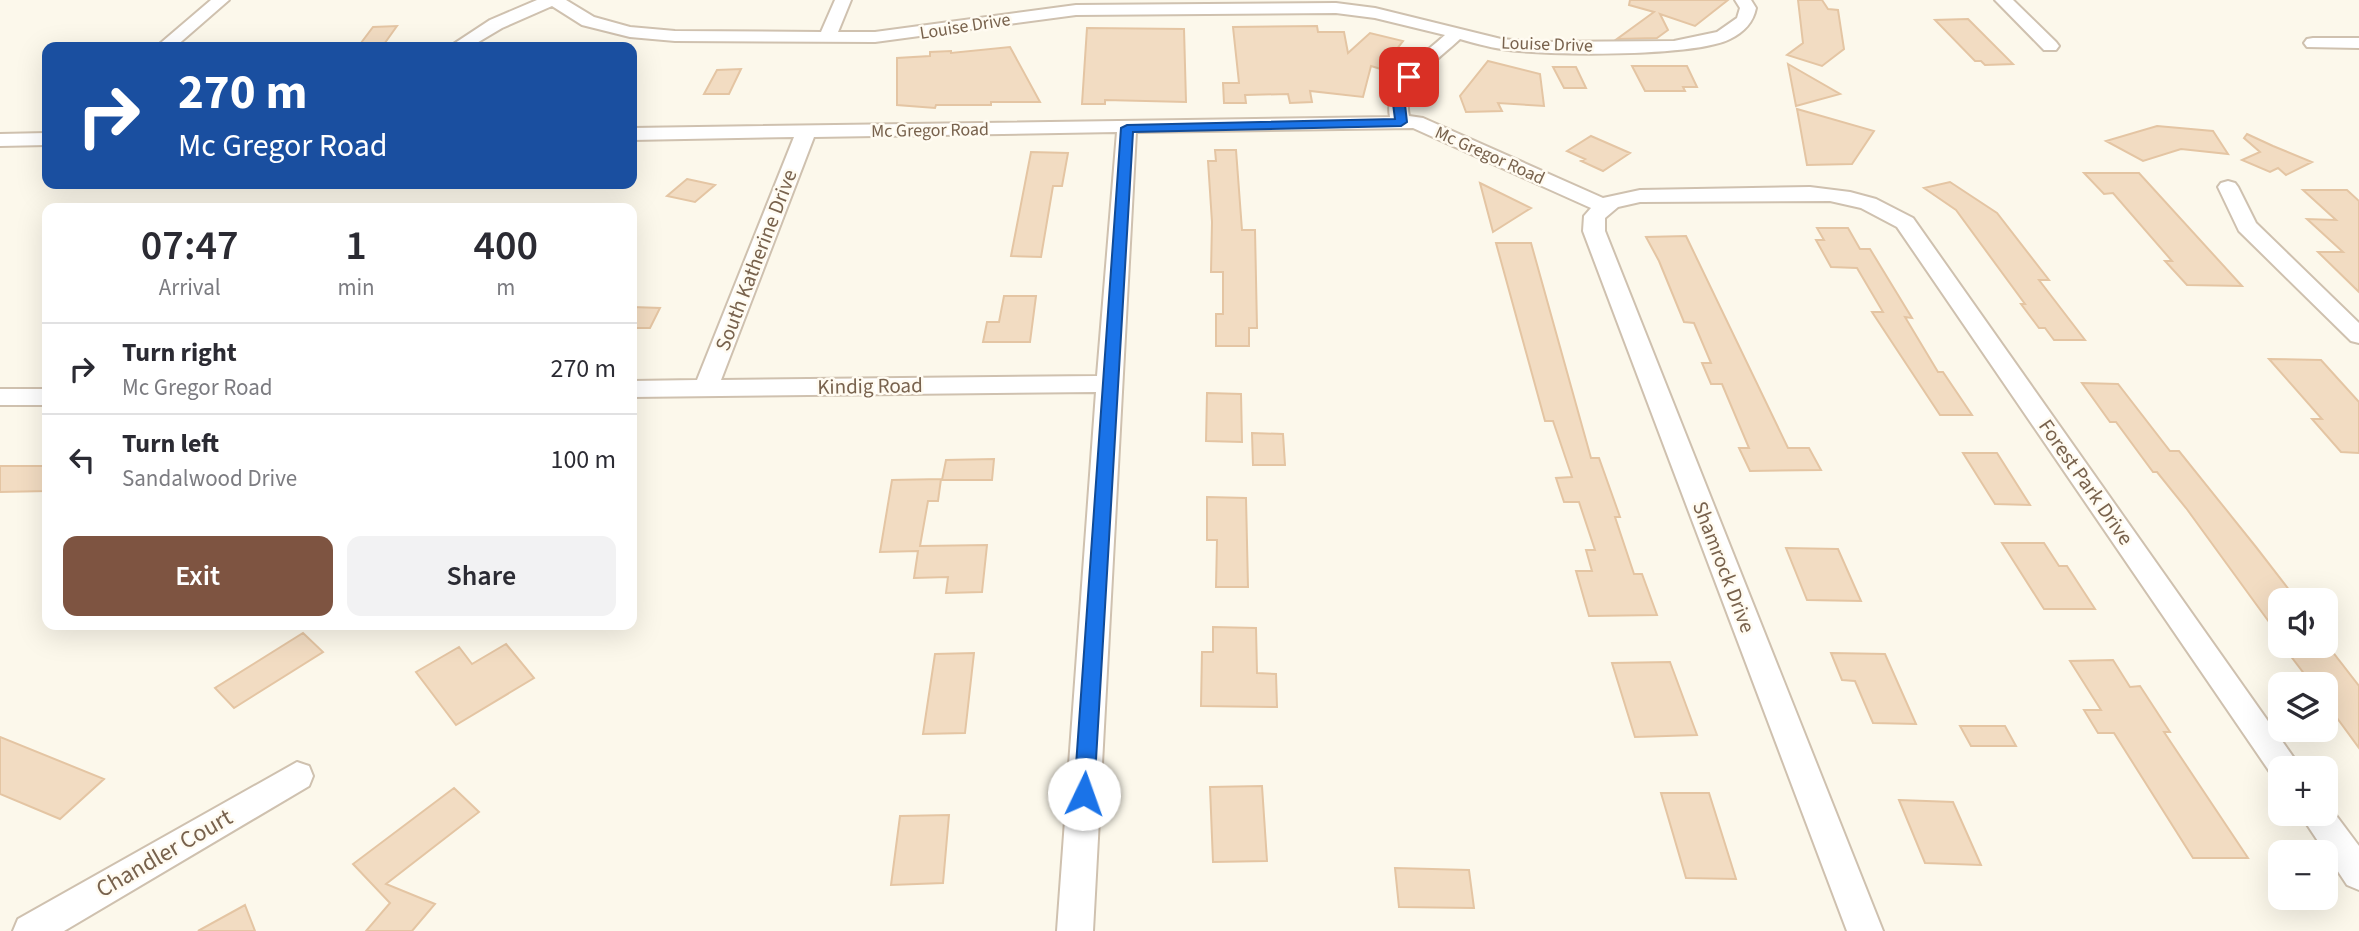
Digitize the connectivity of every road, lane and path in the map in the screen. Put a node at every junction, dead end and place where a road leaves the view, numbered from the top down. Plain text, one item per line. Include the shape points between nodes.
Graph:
1 (221, 0) edge
2 (553, 0) edge
3 (843, 0) edge
4 (1743, 0) edge
5 (2003, 0) edge
6 (1455, 34) junction
7 (827, 37) junction
8 (1713, 40) joint
9 (171, 42) edge
10 (466, 42) edge
11 (2314, 43) dead end
12 (2359, 43) edge
13 (2050, 46) dead end
14 (1401, 122) junction
15 (1127, 128) junction
16 (806, 132) junction
17 (637, 134) edge
18 (42, 139) edge
19 (0, 140) edge
20 (2228, 187) dead end
21 (1605, 207) junction
22 (2359, 336) edge
23 (1109, 384) junction
24 (706, 388) junction
25 (637, 389) edge
26 (0, 397) edge
27 (42, 397) edge
28 (2277, 756) edge
29 (297, 776) dead end
30 (2325, 826) edge
31 (2359, 874) edge
32 (31, 931) edge
33 (1075, 931) edge
34 (1866, 931) edge

1 - 9 street
2 - 7 street, Louise Drive via 587,21 630,32
2 - 10 street
3 - 7 street
4 - 8 street via 1748,8 1745,20
5 - 13 street
6 - 7 street, Louise Drive via 1375,13 1304,8 1076,10 905,35
6 - 8 street, Louise Drive via 1539,47 1674,46
6 - 14 street via 1404,83 1397,104
11 - 12 street
14 - 15 street, Mc Gregor Road
14 - 21 street, Mc Gregor Road via 1416,122
15 - 16 street, Mc Gregor Road
15 - 23 street
16 - 17 street, Mc Gregor Road
16 - 24 street, South Katherine Drive
18 - 19 street
20 - 22 street via 2247,226
21 - 28 street, Forest Park Drive via 1640,196 1824,193 1854,198 1898,218 1912,231
21 - 34 street, Shamrock Drive via 1594,219 1594,231
23 - 24 street, Kindig Road
23 - 33 street
24 - 25 street, Kindig Road
26 - 27 street
29 - 32 street, Chandler Court
30 - 31 street

